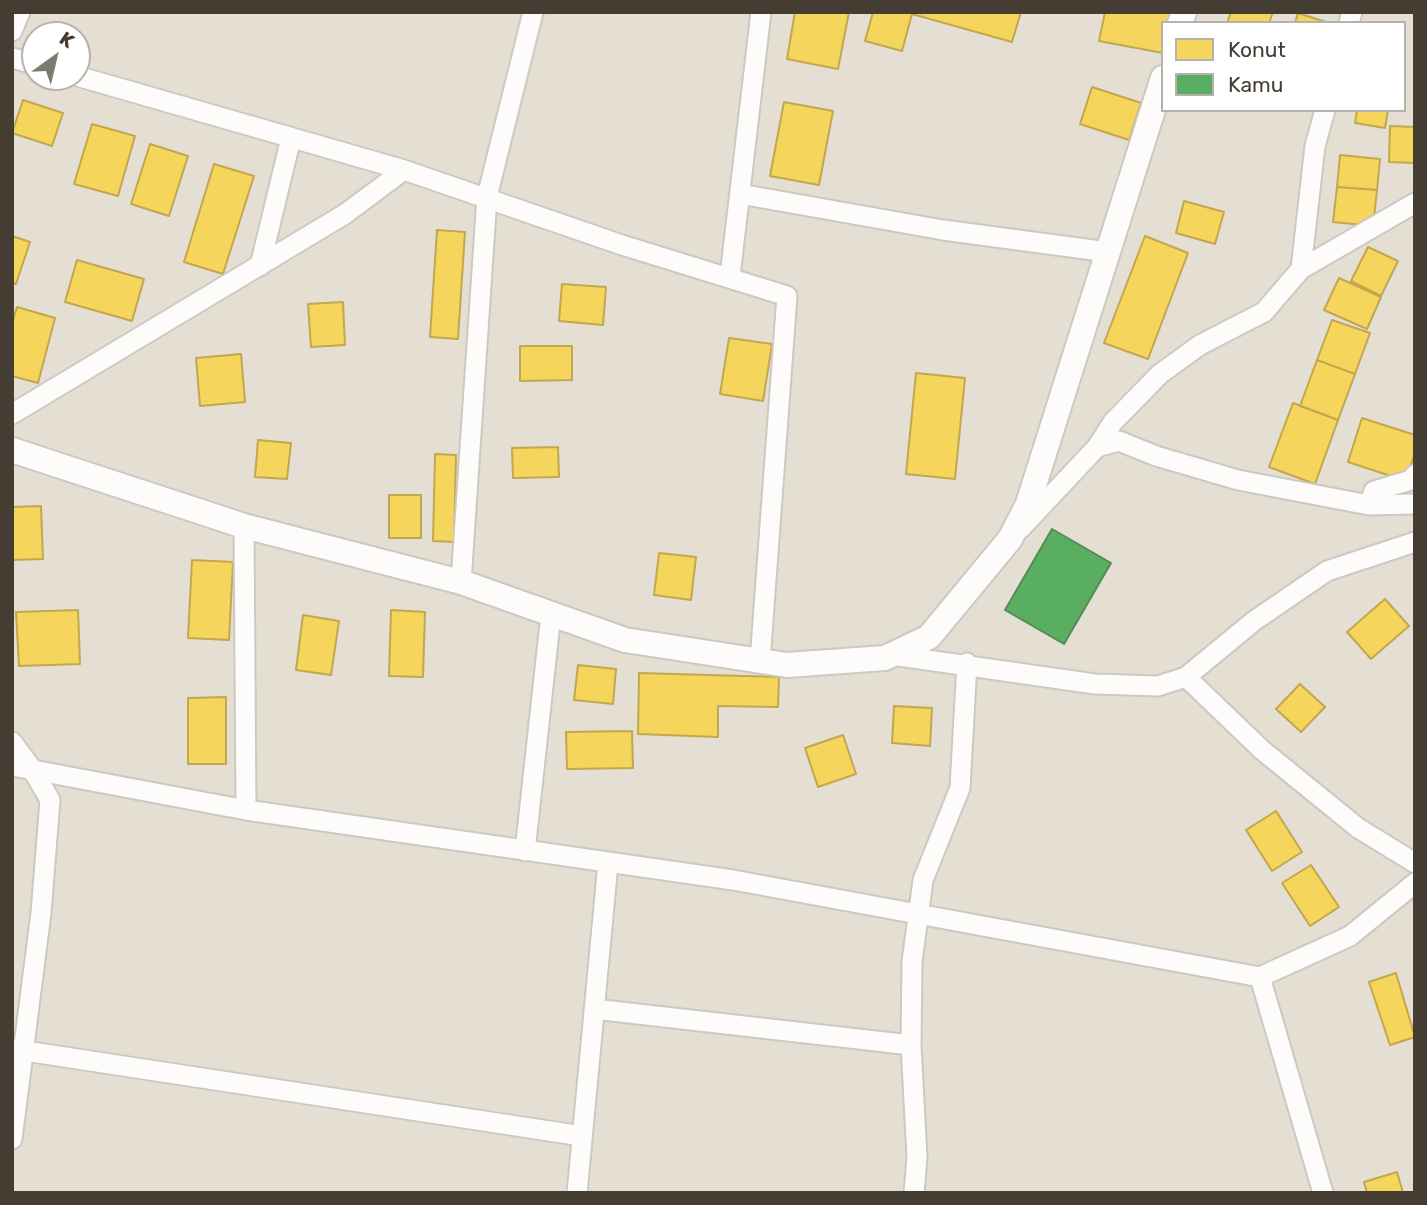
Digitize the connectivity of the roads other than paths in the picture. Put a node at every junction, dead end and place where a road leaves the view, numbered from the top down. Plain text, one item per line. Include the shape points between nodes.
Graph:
1 (20, 12) edge
2 (533, 12) edge
3 (761, 12) edge
4 (12, 31) edge
5 (91, 80) edge
6 (1161, 84) edge
7 (1324, 112) edge
8 (291, 138) junction
9 (404, 170) junction
10 (740, 194) junction
11 (487, 197) junction
12 (1415, 204) edge
13 (1108, 251) junction
14 (260, 266) junction
15 (1301, 269) junction
16 (730, 276) junction
17 (12, 414) edge
18 (1097, 447) junction
19 (12, 450) edge
20 (1415, 475) edge
21 (1369, 505) junction
22 (1415, 505) edge
23 (244, 526) junction
24 (1010, 539) junction
25 (1415, 542) edge
26 (461, 582) junction
27 (551, 614) junction
28 (892, 655) junction
29 (760, 661) junction
30 (967, 663) junction
31 (1186, 677) junction
32 (12, 742) edge
33 (12, 766) edge
34 (32, 769) junction
35 (246, 810) junction
36 (525, 850) junction
37 (608, 863) junction
38 (1415, 863) edge
39 (1415, 883) edge
40 (918, 916) junction
41 (1260, 977) junction
42 (594, 1009) junction
43 (911, 1045) junction
44 (17, 1050) edge
45 (582, 1136) junction
46 (12, 1139) edge
47 (577, 1193) edge
48 (914, 1193) edge
49 (1323, 1193) edge

1 - 4 street
2 - 11 street
3 - 10 street
5 - 8 street
6 - 13 street
7 - 15 street via 1315,146
8 - 9 street
8 - 14 street
9 - 11 street
9 - 14 street via 345,214
10 - 13 street via 943,230
10 - 16 street
11 - 16 street via 622,245
11 - 26 street
12 - 15 street
13 - 24 street via 1028,504
14 - 17 street
15 - 18 street via 1264,312 1200,345 1160,374 1121,412
16 - 29 street via 787,296
18 - 21 street via 1119,441 1238,480
18 - 24 street
19 - 23 street
20 - 21 street via 1374,491
21 - 22 street
23 - 26 street
23 - 35 street
24 - 28 street via 929,637
25 - 31 street via 1327,571 1254,621
26 - 27 street
27 - 29 street via 625,640
27 - 36 street
28 - 29 street via 787,665
28 - 30 street
30 - 31 street via 1095,684 1158,686
30 - 40 street via 960,788 923,880
31 - 38 street via 1273,759 1358,828
32 - 34 street
33 - 34 street
34 - 35 street
34 - 44 street via 50,800 41,913
35 - 36 street
36 - 37 street
37 - 40 street via 733,880
37 - 42 street
39 - 41 street via 1350,936
40 - 41 street
40 - 43 street
41 - 49 street
42 - 43 street
42 - 45 street
43 - 48 street via 917,1157
44 - 45 street
44 - 46 street
45 - 47 street

